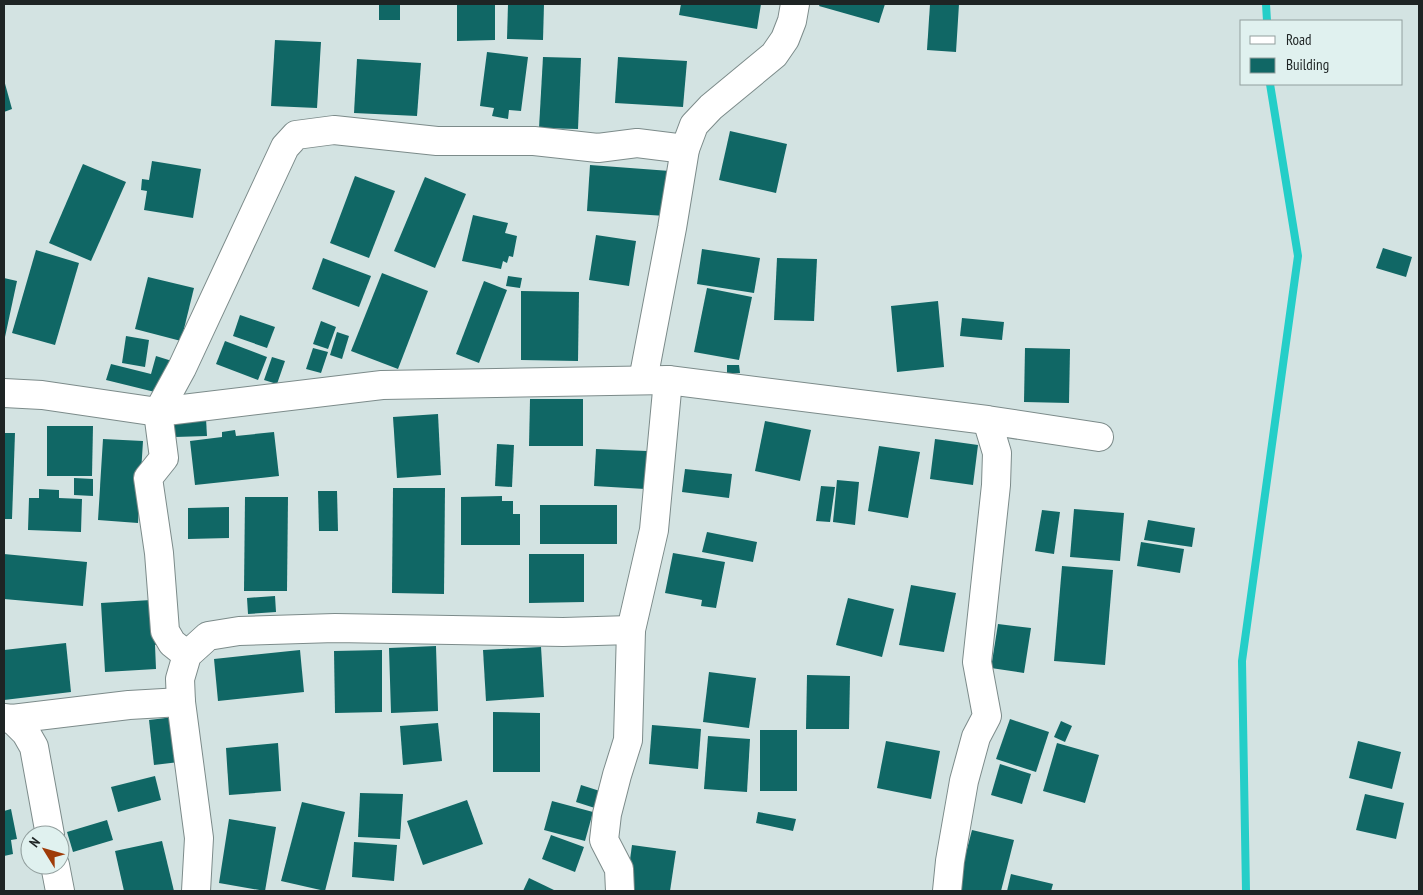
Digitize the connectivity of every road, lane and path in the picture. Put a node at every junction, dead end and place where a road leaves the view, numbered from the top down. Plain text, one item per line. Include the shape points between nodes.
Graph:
1 (795, 4) edge
2 (685, 149) junction
3 (656, 380) junction
4 (4, 393) edge
5 (158, 412) junction
6 (987, 420) junction
7 (1099, 437) dead end
8 (631, 630) junction
9 (187, 655) junction
10 (181, 702) junction
11 (8, 718) edge
12 (48, 825) edge
13 (57, 875) edge
14 (60, 891) edge
15 (196, 891) edge
16 (620, 891) edge
17 (947, 891) edge

1 - 2 street via 785,39 774,55 694,125
2 - 3 street via 672,228
2 - 5 street via 637,143 598,148 534,141 437,142 334,130 296,135 284,147 182,368
3 - 5 street via 382,386
3 - 6 street
3 - 8 street via 654,530
4 - 5 street via 42,394
5 - 9 street via 164,458 148,478 159,553 165,631 172,643
6 - 7 street
6 - 17 street via 997,453 977,662 987,716 976,737 964,781
8 - 9 street via 335,628 238,631 208,636
8 - 16 street via 628,740 607,814 604,840 619,869
9 - 10 street via 180,679
10 - 11 street
10 - 15 street via 199,838
11 - 12 street via 26,733 34,747
13 - 14 street

